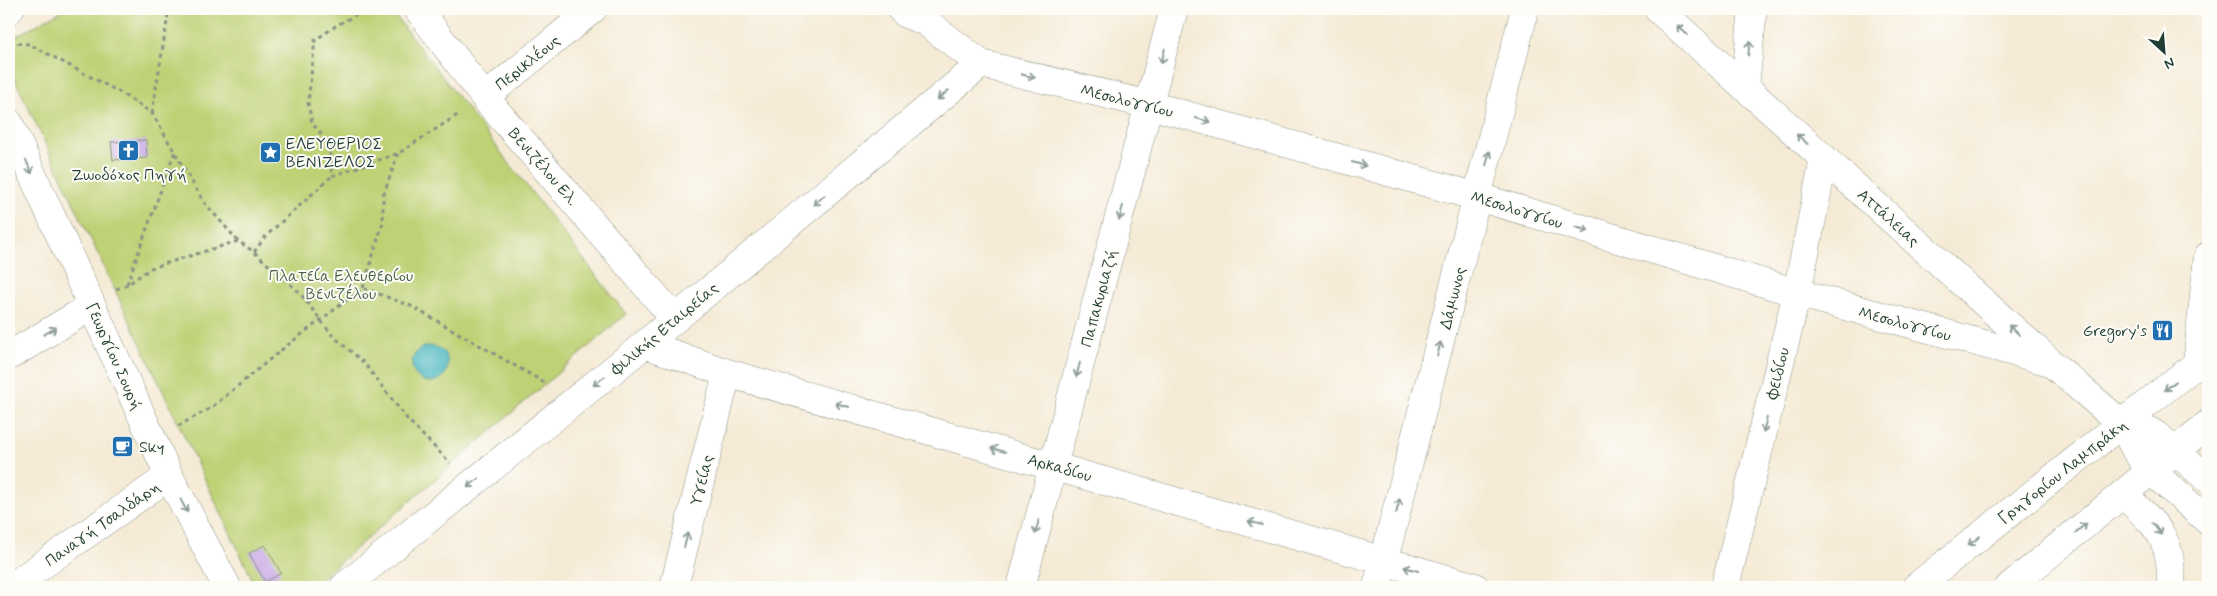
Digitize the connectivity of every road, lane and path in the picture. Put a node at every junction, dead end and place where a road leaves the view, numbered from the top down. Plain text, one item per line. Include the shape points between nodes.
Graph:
1 (169, 9) edge
2 (360, 9) edge
3 (388, 9) edge
4 (418, 9) edge
5 (593, 9) edge
6 (901, 9) edge
7 (1174, 9) edge
8 (1525, 9) edge
9 (1658, 9) edge
10 (1753, 9) edge
11 (366, 10) junction
12 (929, 13) edge
13 (9, 43) edge
14 (981, 64) junction
15 (1745, 87) junction
16 (485, 97) junction
17 (1150, 106) junction
18 (152, 113) junction
19 (9, 123) edge
20 (176, 151) junction
21 (398, 154) junction
22 (1824, 159) junction
23 (332, 176) junction
24 (1478, 197) junction
25 (238, 241) junction
26 (254, 252) junction
27 (2208, 256) edge
28 (126, 285) junction
29 (363, 288) junction
30 (1797, 293) junction
31 (102, 298) junction
32 (321, 319) junction
33 (675, 319) junction
34 (645, 344) junction
35 (9, 356) edge
36 (2203, 360) edge
37 (2050, 362) junction
38 (727, 373) junction
39 (549, 385) dead end
40 (2122, 424) junction
41 (2208, 424) edge
42 (174, 428) dead end
43 (2176, 451) junction
44 (1052, 465) junction
45 (453, 466) dead end
46 (2151, 471) junction
47 (168, 476) junction
48 (2208, 479) edge
49 (2123, 494) junction
50 (2208, 521) edge
51 (1384, 561) junction
52 (11, 587) edge
53 (227, 587) edge
54 (344, 587) edge
55 (674, 587) edge
56 (1021, 587) edge
57 (1377, 587) edge
58 (1475, 587) edge
59 (1725, 587) edge
60 (1916, 587) edge
61 (2009, 587) edge
62 (2170, 587) edge

1 - 18 path
2 - 11 path
3 - 11 path
4 - 16 street, Βενιζέλου Ελ.
5 - 16 street, Περικλέους
6 - 12 street via 906,14
7 -> 17 street, Παπακυριαζή
24 -> 8 street, Δάμωνος
15 -> 9 street, Αττάλειας
15 -> 10 street
11 - 23 path via 315,40 308,103 312,123 323,136 330,154
12 - 14 street
13 - 18 path via 29,44
14 -> 17 street, Μεσολογγίου
14 -> 33 street, Φιλικής Εταιρείας
22 -> 15 street, Αττάλειας
16 - 21 path
16 - 33 street, Βενιζέλου Ελ.
17 -> 24 street, Μεσολογγίου
17 -> 44 street, Παπακυριαζή
18 - 20 path
19 -> 31 street, Γεωργίου Σουρή
20 - 25 path via 203,201
20 - 28 path
21 - 23 path
21 - 29 path via 383,196 383,222
22 - 30 street, Φειδίου
37 -> 22 street, Αττάλειας
23 - 26 path via 266,236
24 -> 30 street, Μεσολογγίου
51 -> 24 street, Δάμωνος
25 - 26 path
25 - 28 path via 151,268
26 - 32 path via 300,293
27 - 36 street
28 - 31 path
29 - 32 path
29 - 39 path via 411,306
30 - 37 street, Μεσολογγίου
30 -> 59 street, Φειδίου
35 -> 31 street
31 - 47 street, Γεωργίου Σουρή
32 - 42 path via 211,408
32 - 45 path via 332,335 364,363 408,420
33 - 34 street, Φιλικής Εταιρείας
34 - 38 street, Αρκαδίου
34 -> 54 street, Φιλικής Εταιρείας
36 -> 40 street, Γρηγορίου Λαμπράκη
37 - 40 street, Αττάλειας
44 -> 38 street, Αρκαδίου
55 -> 38 street, Υγείας
40 - 43 street, Αττάλειας via 2139,425
40 - 46 street, Αττάλειας
40 -> 60 street, Γρηγορίου Λαμπράκη
41 - 43 street
43 - 46 street
43 - 48 street, Αττάλειας
51 -> 44 street, Αρκαδίου
44 -> 56 street, Παπακυριαζή
46 - 49 street
46 - 50 street, Αττάλειας
47 - 52 street, Παναγή Τσαλδάρη
47 -> 53 street, Γεωργίου Σουρή
61 -> 49 street
49 -> 62 street via 2159,529 2168,546
51 - 57 street, Δάμωνος
58 -> 51 street, Αρκαδίου

